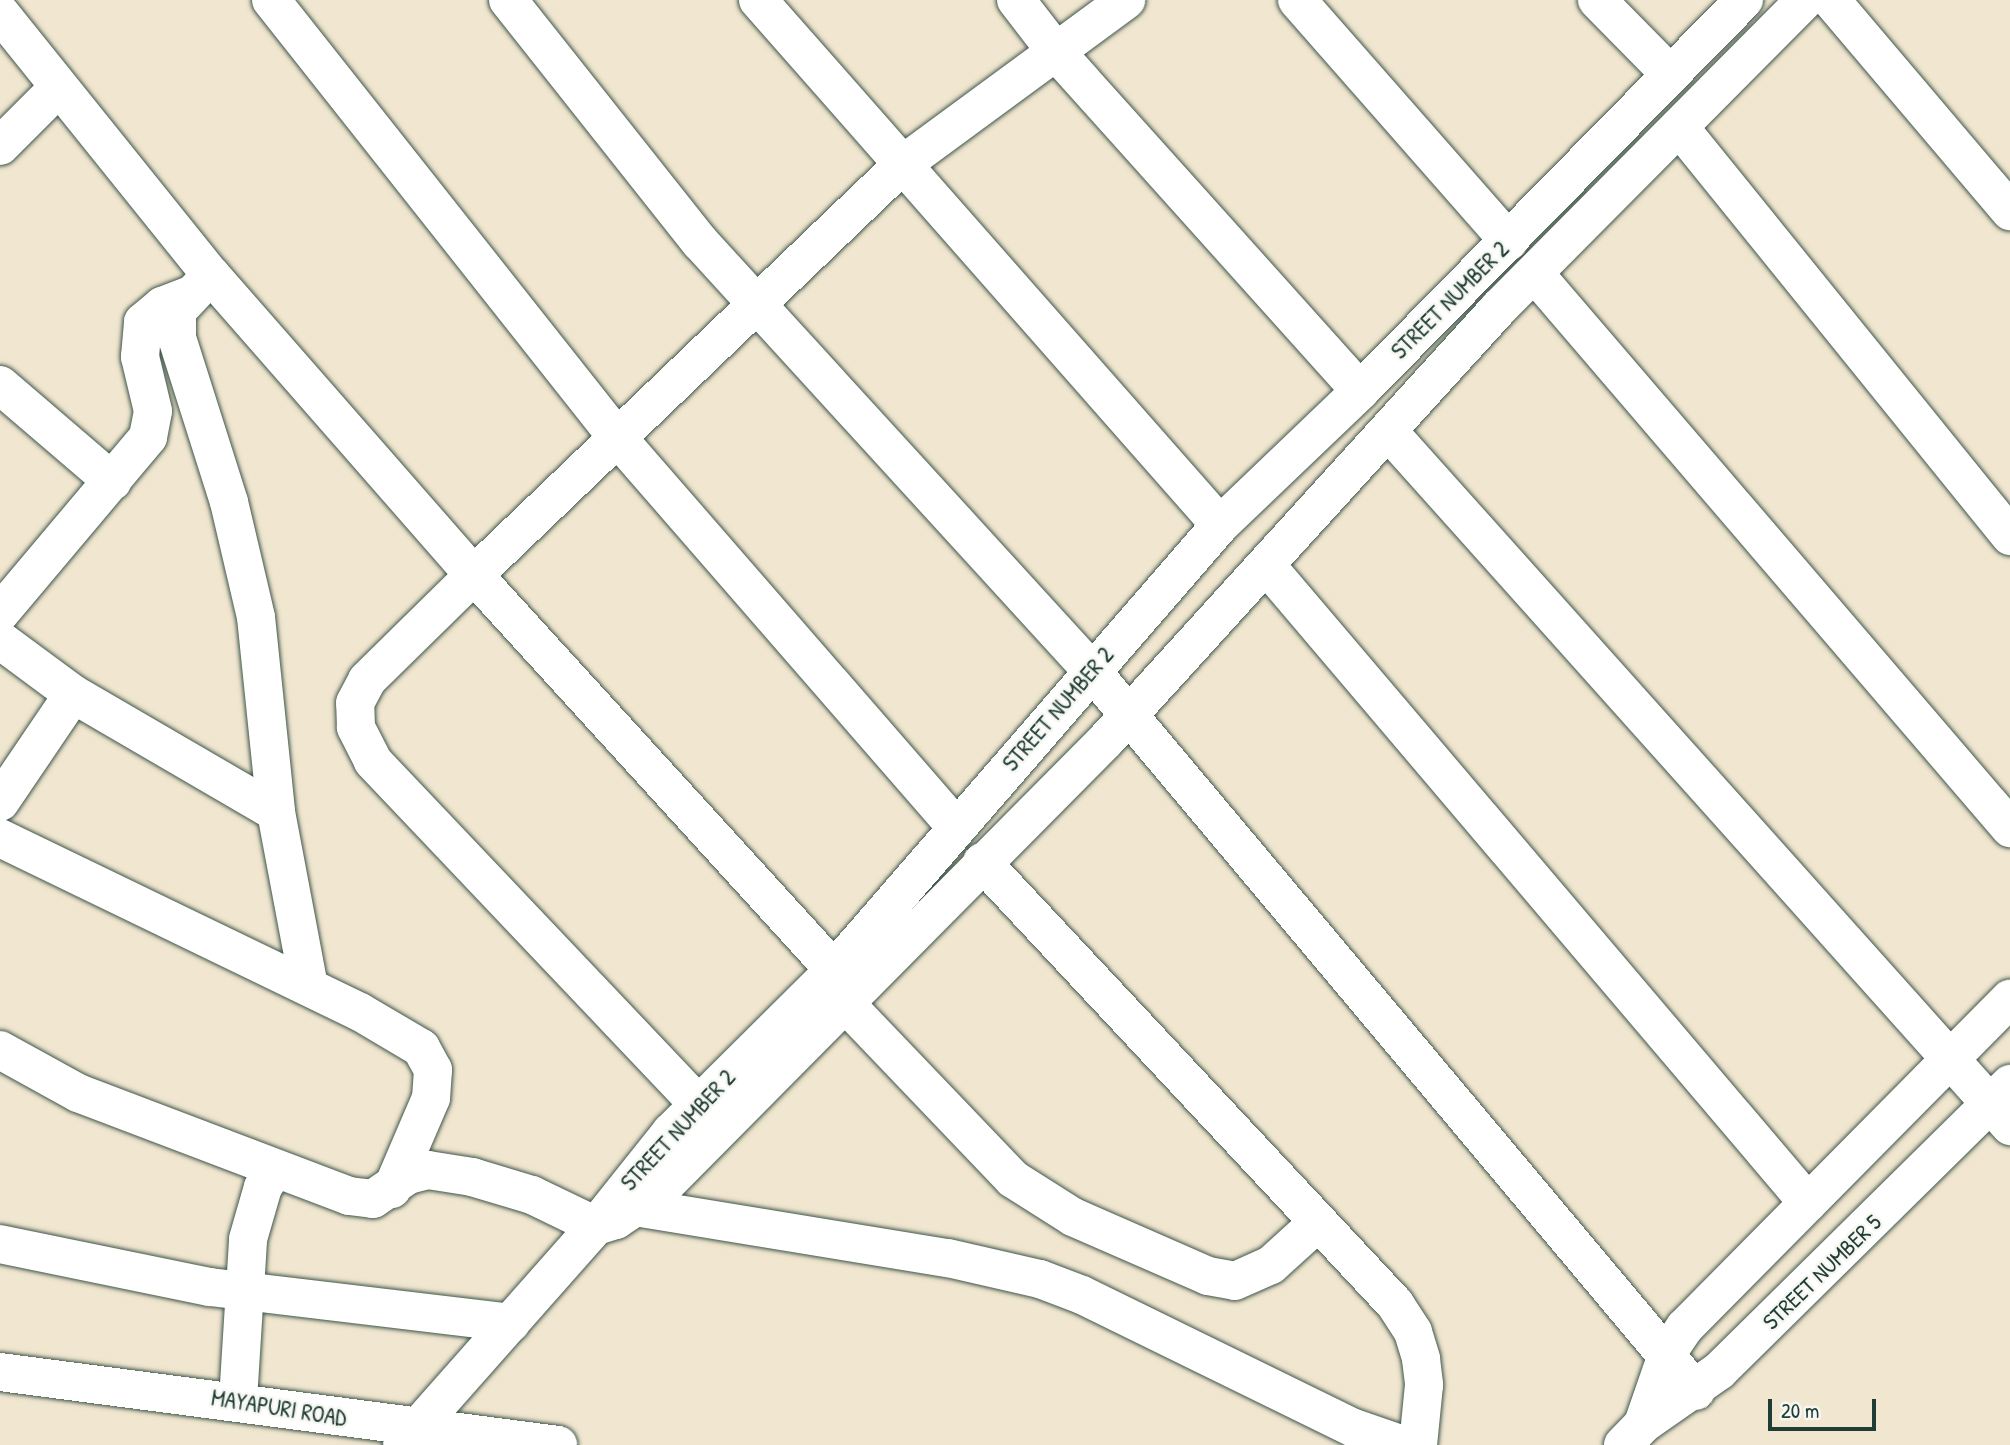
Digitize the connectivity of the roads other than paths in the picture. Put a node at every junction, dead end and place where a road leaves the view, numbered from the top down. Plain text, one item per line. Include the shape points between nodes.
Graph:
1 (271, 0) edge
2 (508, 0) edge
3 (758, 0) edge
4 (1016, 0) edge
5 (1126, 0) edge
6 (1297, 0) edge
7 (1597, 0) edge
8 (1744, 0) edge
9 (1805, 0) edge
10 (1831, 0) edge
11 (0, 13) edge
12 (1057, 53) junction
13 (1670, 74) junction
14 (57, 89) junction
15 (1680, 128) junction
16 (0, 146) edge
17 (904, 164) junction
18 (2010, 211) edge
19 (1509, 241) junction
20 (1535, 274) junction
21 (200, 285) junction
22 (756, 305) junction
23 (0, 385) edge
24 (1360, 391) junction
25 (1388, 431) junction
26 (616, 436) junction
27 (111, 481) junction
28 (1220, 525) junction
29 (2010, 536) edge
30 (1266, 565) junction
31 (474, 575) junction
32 (0, 613) edge
33 (0, 640) edge
34 (1091, 670) junction
35 (72, 695) junction
36 (1129, 715) junction
37 (0, 802) edge
38 (276, 812) junction
39 (956, 828) junction
40 (2010, 828) edge
41 (0, 838) edge
42 (982, 862) junction
43 (839, 985) junction
44 (309, 987) junction
45 (2010, 999) edge
46 (0, 1050) edge
47 (1951, 1059) junction
48 (699, 1105) junction
49 (2003, 1105) edge
50 (275, 1168) junction
51 (392, 1189) junction
52 (1808, 1203) junction
53 (635, 1207) junction
54 (1316, 1224) junction
55 (596, 1226) junction
56 (0, 1244) edge
57 (245, 1292) junction
58 (511, 1322) junction
59 (1668, 1352) junction
60 (0, 1372) edge
61 (1696, 1391) junction
62 (238, 1400) junction
63 (1633, 1435) edge
64 (410, 1437) edge
65 (558, 1445) edge
66 (1403, 1445) edge
67 (1418, 1445) edge

1 - 26 street
2 - 22 street via 700,242
3 - 17 street
4 - 12 street
5 - 12 street
6 - 19 street
7 - 13 street
8 - 13 street, STREET NUMBER 2
9 - 15 street
10 - 18 street
11 - 14 street
12 - 17 street
12 - 24 street
13 - 19 street, STREET NUMBER 2
14 - 16 street
14 - 21 street
15 - 20 street
15 - 29 street
17 - 22 street
17 - 28 street
19 - 24 street, STREET NUMBER 2
20 - 25 street
20 - 40 street
21 - 27 street via 143,322 140,357 152,428
21 - 31 street
21 - 38 street via 177,311 177,338 229,502 256,617
22 - 26 street
22 - 34 street
23 - 27 street
24 - 28 street, STREET NUMBER 2
25 - 30 street
25 - 47 street
26 - 31 street
26 - 39 street
27 - 32 street
28 - 34 street, STREET NUMBER 2
30 - 36 street
30 - 52 street
31 - 43 street
31 - 48 street via 367,680 355,703 356,727 373,761
33 - 35 street
34 - 36 street
34 - 39 street, STREET NUMBER 2
35 - 37 street
35 - 38 street
36 - 42 street
36 - 59 street
38 - 44 street
39 - 43 street, STREET NUMBER 2
41 - 44 street
42 - 43 street
42 - 54 street
43 - 48 street, STREET NUMBER 2
43 - 53 street via 658,1192
43 - 54 street via 1013,1179 1073,1217 1208,1276 1235,1281 1271,1265
44 - 51 street via 408,1038 429,1059 431,1098
45 - 47 street
46 - 50 street via 78,1093
47 - 49 street
47 - 52 street
48 - 55 street, STREET NUMBER 2 via 606,1208
49 - 61 street, STREET NUMBER 5
50 - 51 street via 349,1196 373,1199
50 - 57 street via 254,1213
51 - 55 street via 408,1175 428,1170 472,1177 532,1195
52 - 59 street via 1685,1327
53 - 55 street
53 - 66 street via 948,1258 1040,1279 1082,1295 1354,1428
54 - 67 street via 1395,1304 1413,1332 1424,1385
55 - 58 street, STREET NUMBER 2
56 - 57 street
57 - 58 street
57 - 62 street
58 - 64 street, STREET NUMBER 2
59 - 61 street
59 - 63 street
60 - 62 street, MAYAPURI ROAD
61 - 63 street, STREET NUMBER 5
62 - 64 street, MAYAPURI ROAD
64 - 65 street, MAYAPURI ROAD

